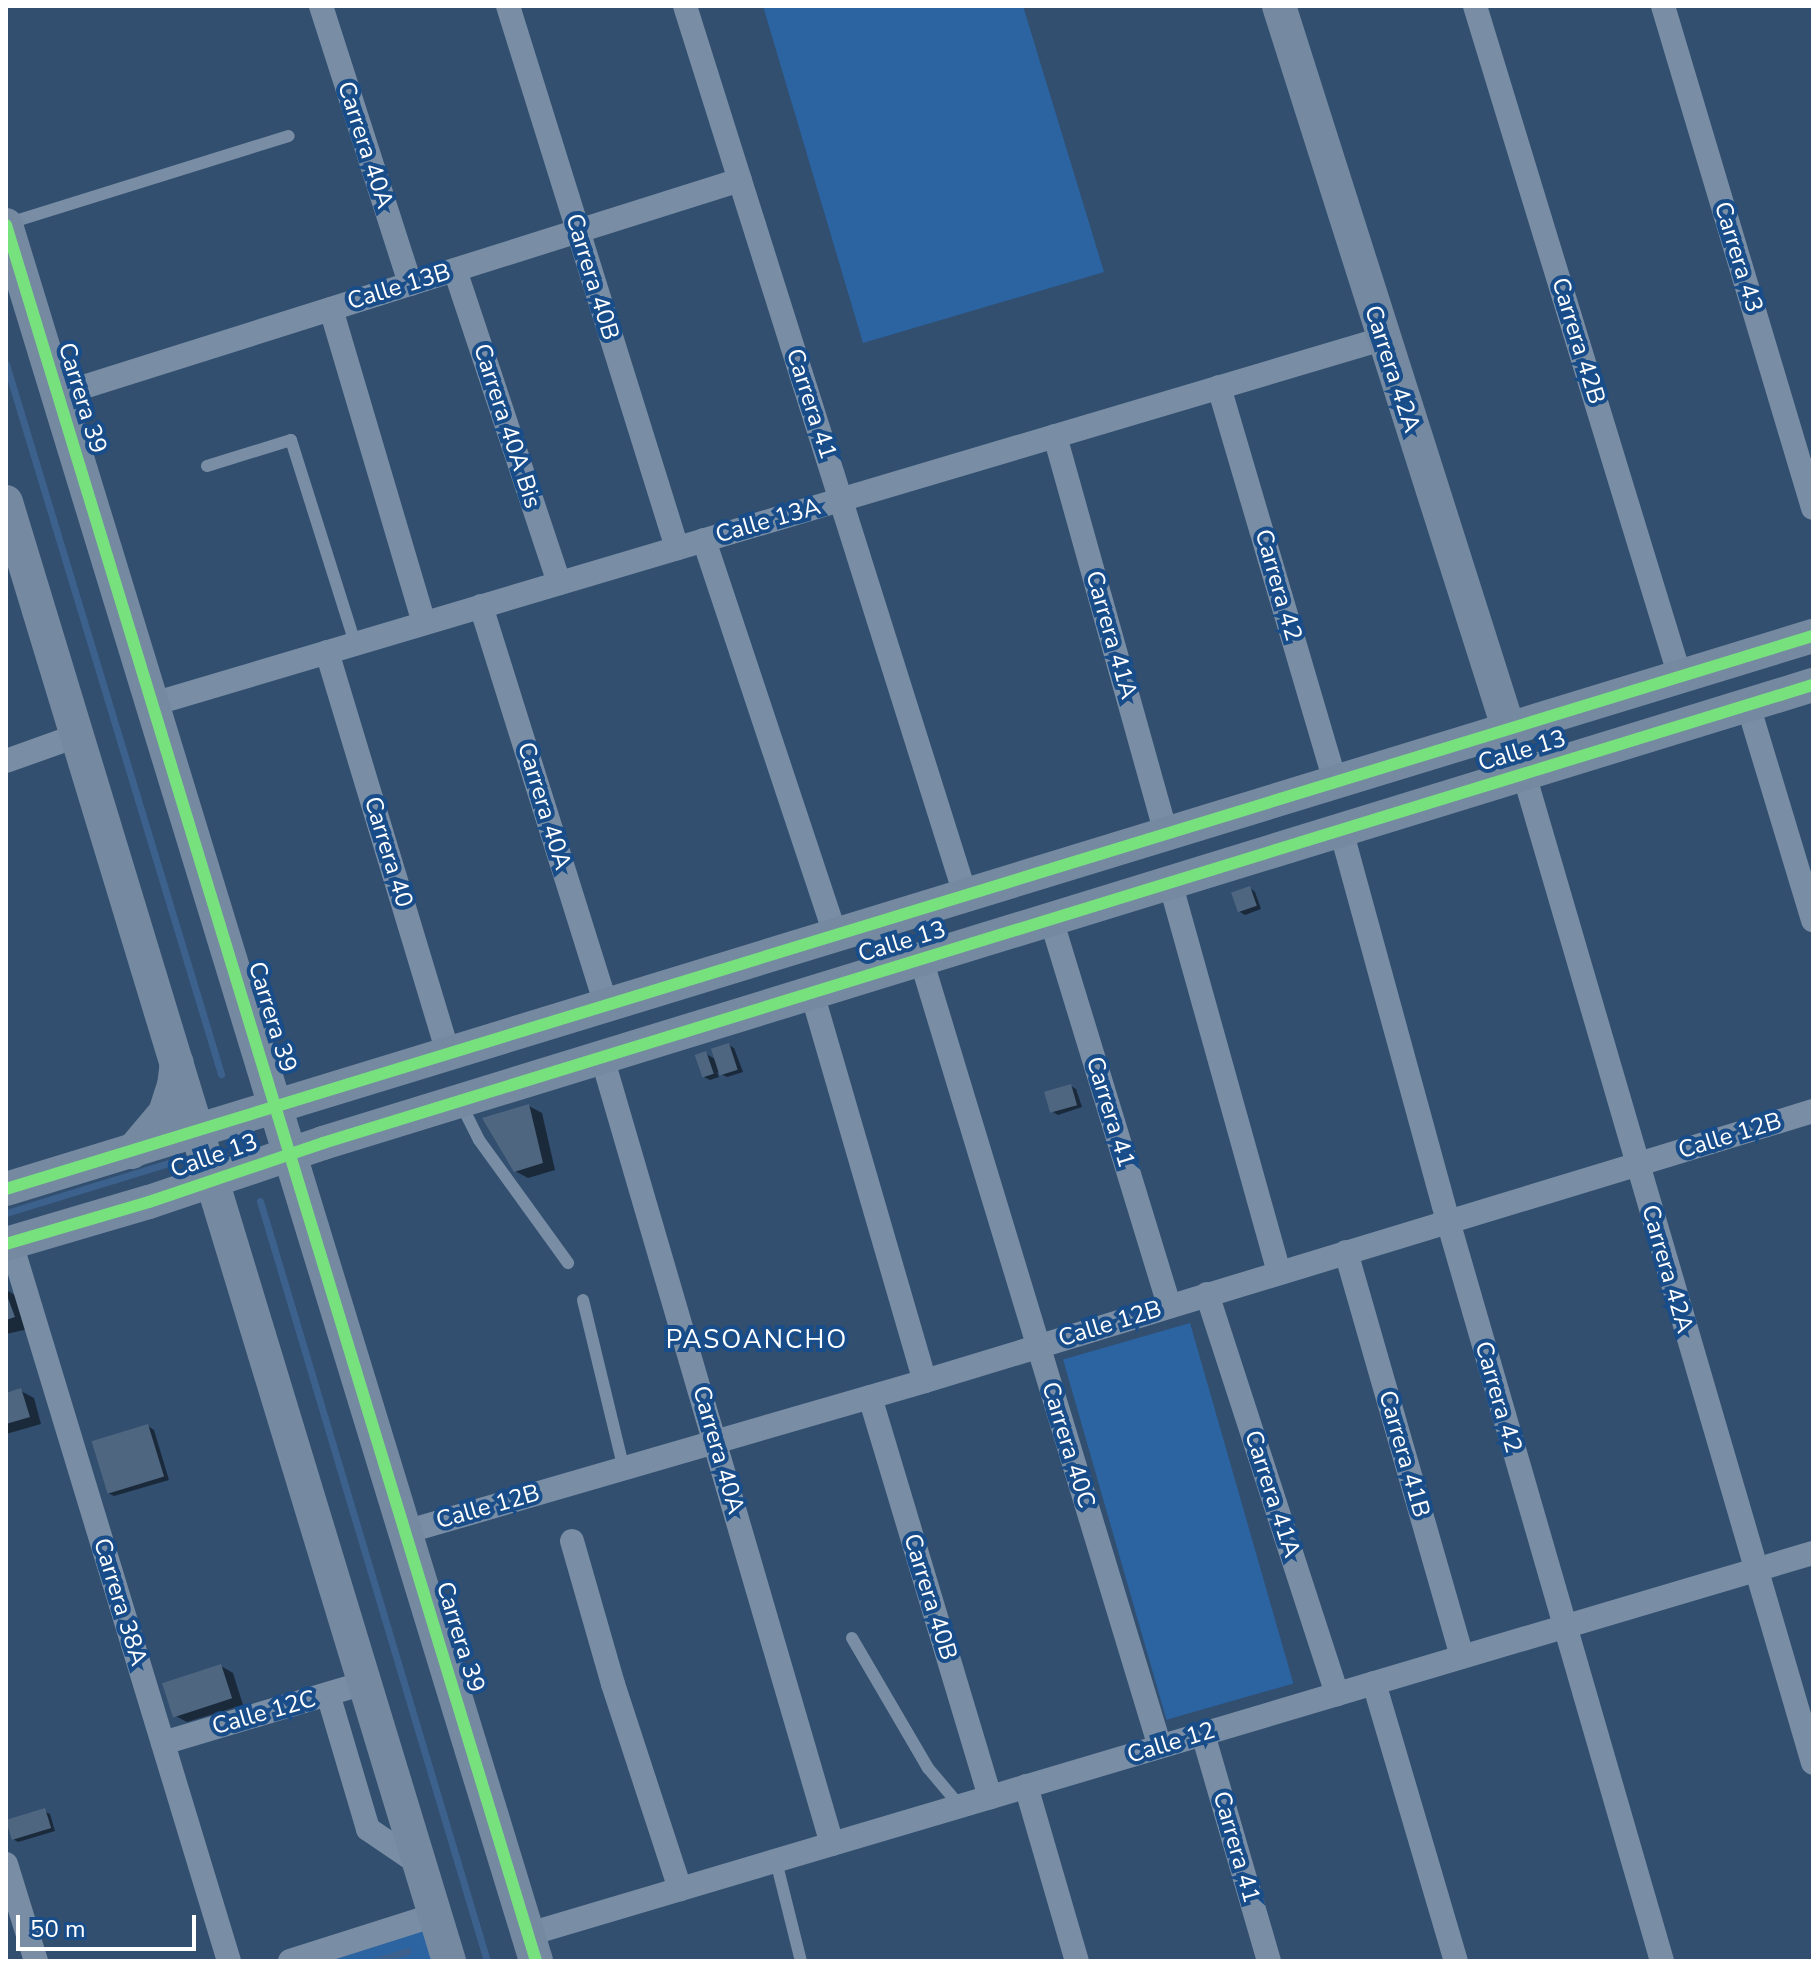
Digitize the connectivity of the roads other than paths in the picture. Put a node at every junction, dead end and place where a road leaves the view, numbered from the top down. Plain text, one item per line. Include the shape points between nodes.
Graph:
1 (321, 6) edge
2 (508, 6) edge
3 (685, 6) edge
4 (1279, 6) edge
5 (1475, 6) edge
6 (1663, 6) edge
7 (289, 136) dead end
8 (740, 180) junction
9 (6, 224) edge
10 (578, 231) junction
11 (455, 270) junction
12 (410, 284) junction
13 (331, 309) junction
14 (1382, 339) junction
15 (1219, 387) junction
16 (58, 395) junction
17 (1055, 436) junction
18 (207, 466) dead end
19 (841, 500) junction
20 (6, 502) edge
21 (1813, 508) edge
22 (704, 540) junction
23 (677, 548) junction
24 (559, 583) junction
25 (481, 606) junction
26 (424, 623) junction
27 (1813, 636) edge
28 (355, 643) junction
29 (327, 652) junction
30 (1680, 677) junction
31 (1813, 685) edge
32 (153, 704) junction
33 (1748, 705) junction
34 (1509, 730) junction
35 (79, 735) junction
36 (6, 761) edge
37 (1524, 774) junction
38 (1336, 784) junction
39 (1341, 830) junction
40 (1166, 833) junction
41 (1170, 882) junction
42 (965, 894) junction
43 (1812, 912) edge
44 (1051, 919) junction
45 (835, 934) junction
46 (921, 959) junction
47 (812, 993) junction
48 (606, 1005) junction
49 (448, 1052) junction
50 (602, 1057) junction
51 (177, 1059) junction
52 (460, 1101) junction
53 (269, 1107) junction
54 (1813, 1111) edge
55 (209, 1126) junction
56 (131, 1152) junction
57 (282, 1156) junction
58 (1636, 1164) junction
59 (221, 1177) junction
60 (6, 1189) edge
61 (149, 1202) junction
62 (1448, 1221) junction
63 (9, 1244) edge
64 (234, 1252) junction
65 (1346, 1252) junction
66 (568, 1263) dead end
67 (1279, 1272) junction
68 (1207, 1294) junction
69 (583, 1300) dead end
70 (1169, 1306) junction
71 (1038, 1345) junction
72 (925, 1381) junction
73 (870, 1397) junction
74 (716, 1443) junction
75 (624, 1470) junction
76 (405, 1532) junction
77 (572, 1541) dead end
78 (1813, 1553) edge
79 (1754, 1570) junction
80 (1563, 1627) junction
81 (852, 1638) dead end
82 (1462, 1657) junction
83 (364, 1683) junction
84 (1374, 1683) junction
85 (328, 1694) junction
86 (1337, 1694) junction
87 (1203, 1734) junction
88 (163, 1743) junction
89 (1160, 1747) junction
90 (1813, 1763) edge
91 (1026, 1786) junction
92 (990, 1797) junction
93 (960, 1806) junction
94 (832, 1844) junction
95 (776, 1861) junction
96 (418, 1863) junction
97 (6, 1864) edge
98 (680, 1889) junction
99 (435, 1915) junction
100 (532, 1947) edge
101 (36, 1961) edge
102 (229, 1961) edge
103 (290, 1961) edge
104 (449, 1961) edge
105 (801, 1961) edge
106 (1077, 1961) edge
107 (1269, 1961) edge
108 (1456, 1961) edge
109 (1662, 1961) edge

1 - 12 street, Carrera 40A
2 - 10 street, Carrera 40B
3 - 8 street, Carrera 41
4 - 14 main road, Carrera 42A
5 - 30 street, Carrera 42B
6 - 21 street, Carrera 43
7 - 9 lane
8 - 10 street, Calle 13B
8 - 19 street, Carrera 41
9 - 16 main road, Carrera 39
10 - 11 street, Calle 13B
10 - 23 street, Carrera 40B
11 - 12 street, Calle 13B
11 - 24 street, Carrera 40A Bis
12 - 13 street, Calle 13B
13 - 16 street, Calle 13B
13 - 26 street
14 - 15 street, Calle 13A
14 - 34 main road, Carrera 42A
15 - 17 street, Calle 13A
15 - 38 street, Carrera 42
16 - 32 main road, Carrera 39
17 - 19 street, Calle 13A
17 - 40 street, Carrera 41A
18 - 28 lane via 291,440
19 - 22 street, Calle 13A
19 - 42 street, Carrera 41
20 - 35 main road
22 - 23 street, Calle 13A
22 - 45 street
23 - 24 street, Calle 13A
24 - 25 street, Calle 13A
25 - 26 street, Calle 13A
25 - 48 street, Carrera 40A
26 - 28 street, Calle 13A
27 - 30 main road, Calle 13
28 - 29 street, Calle 13A
29 - 32 street, Calle 13A
29 - 49 street, Carrera 40
30 - 34 main road, Calle 13
31 - 33 main road, Calle 13
32 - 53 main road, Carrera 39
33 - 37 main road, Calle 13
33 - 43 street
34 - 38 main road, Calle 13
35 - 36 street
35 - 51 main road
37 - 39 main road, Calle 13
37 - 58 street, Carrera 42A
38 - 40 main road, Calle 13
39 - 41 main road, Calle 13
39 - 62 street, Carrera 42
40 - 42 main road, Calle 13
41 - 44 main road, Calle 13
41 - 67 street
42 - 45 main road, Calle 13
44 - 46 main road, Calle 13
44 - 70 street, Carrera 41
45 - 48 main road, Calle 13
46 - 47 main road, Calle 13
46 - 71 street, Carrera 40C
47 - 50 main road, Calle 13
47 - 72 street
48 - 49 main road, Calle 13
49 - 53 main road, Calle 13
50 - 52 main road, Calle 13
50 - 74 street, Carrera 40A
51 - 55 main road
51 - 56 main road via 165,1113
52 - 57 main road, Calle 13
52 - 66 lane via 479,1140
53 - 55 main road, Calle 13
53 - 57 main road, Carrera 39
54 - 58 street, Calle 12B
55 - 56 main road, Calle 13
55 - 59 main road
56 - 60 main road, Calle 13
57 - 59 main road, Calle 13
57 - 76 main road, Carrera 39
58 - 62 street, Calle 12B
58 - 79 street, Carrera 42A
59 - 61 main road, Calle 13
59 - 64 main road
61 - 63 main road, Calle 13
61 - 64 main road via 196,1215
62 - 65 street, Calle 12B
62 - 80 street, Carrera 42
63 - 88 street, Carrera 38A
64 - 83 main road
65 - 67 street, Calle 12B
65 - 82 street, Carrera 41B
67 - 68 street, Calle 12B
68 - 70 street, Calle 12B
68 - 86 street, Carrera 41A
69 - 75 lane
70 - 71 street, Calle 12B
71 - 72 street, Calle 12B
71 - 89 street, Carrera 40C
72 - 73 street, Calle 12B
73 - 74 street, Calle 12B
73 - 92 street, Carrera 40B
74 - 75 street, Calle 12B
74 - 94 street, Carrera 40A
75 - 76 street, Calle 12B
76 - 100 main road, Carrera 39
77 - 98 street
78 - 79 street, Calle 12
79 - 80 street, Calle 12
79 - 90 street, Carrera 42A
80 - 82 street, Calle 12
80 - 109 street, Carrera 42
81 - 93 lane via 928,1768
82 - 84 street, Calle 12
83 - 85 street, Calle 12C
83 - 96 main road
84 - 86 street, Calle 12
84 - 108 street
85 - 88 street, Calle 12C
85 - 96 street via 368,1829
86 - 87 street, Calle 12
87 - 89 street, Calle 12
87 - 107 street, Carrera 41
88 - 102 street, Carrera 38A
89 - 91 street, Calle 12
91 - 92 street, Calle 12
91 - 106 street
92 - 93 street, Calle 12
93 - 94 street, Calle 12
94 - 95 street, Calle 12
95 - 98 street, Calle 12
95 - 105 lane
96 - 99 main road
97 - 101 street
98 - 100 street, Calle 12
99 - 103 street
99 - 104 main road

